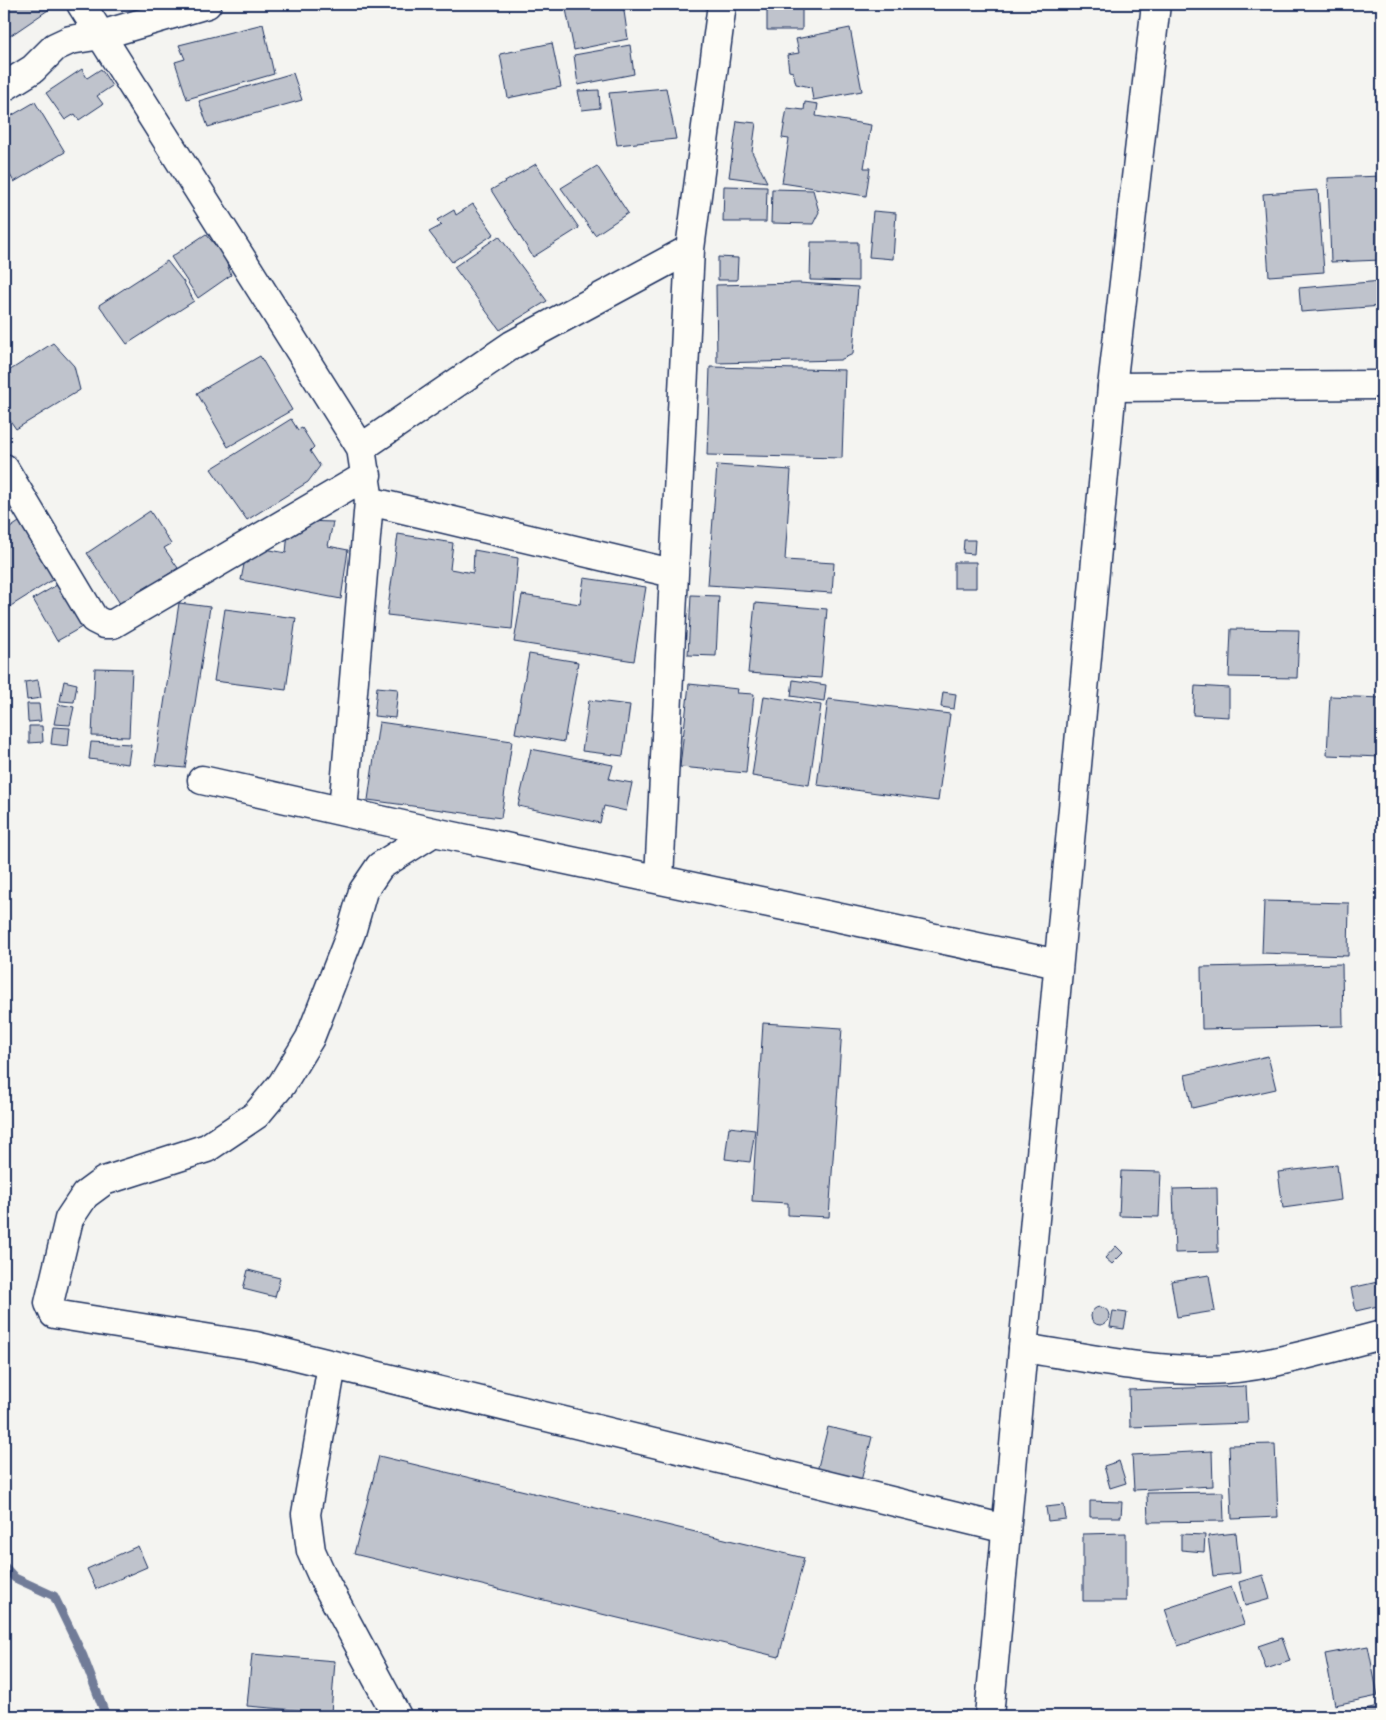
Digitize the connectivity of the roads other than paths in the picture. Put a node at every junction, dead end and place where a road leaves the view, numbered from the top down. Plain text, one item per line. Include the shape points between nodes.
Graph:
1 (81, 4) edge
2 (206, 4) edge
3 (722, 4) edge
4 (1156, 4) edge
5 (100, 35) junction
6 (4, 87) edge
7 (690, 249) junction
8 (1382, 385) edge
9 (1112, 387) junction
10 (362, 448) junction
11 (4, 468) edge
12 (368, 488) junction
13 (672, 573) junction
14 (202, 780) dead end
15 (343, 810) junction
16 (434, 832) junction
17 (659, 879) junction
18 (1058, 964) junction
19 (1382, 1335) edge
20 (1022, 1348) junction
21 (332, 1365) junction
22 (1006, 1529) junction
23 (397, 1716) edge
24 (989, 1716) edge

1 - 5 street
2 - 5 street
3 - 7 street
4 - 9 street
5 - 6 street via 70,40 55,47 33,69
5 - 10 street
7 - 10 street via 512,344
7 - 13 street
8 - 9 street
9 - 18 street
10 - 12 street
11 - 12 street via 94,619 104,624 113,624
12 - 13 street
12 - 15 street
13 - 17 street
14 - 15 street
15 - 16 street
16 - 17 street
16 - 21 street via 380,866 363,891 351,933 310,1038 282,1084 256,1115 207,1148 104,1181 85,1194 69,1219 49,1303 54,1314 256,1346
17 - 18 street
18 - 20 street
19 - 20 street via 1257,1365 1209,1370 1162,1369
20 - 22 street
21 - 22 street
21 - 23 street via 306,1514 311,1551
22 - 24 street

